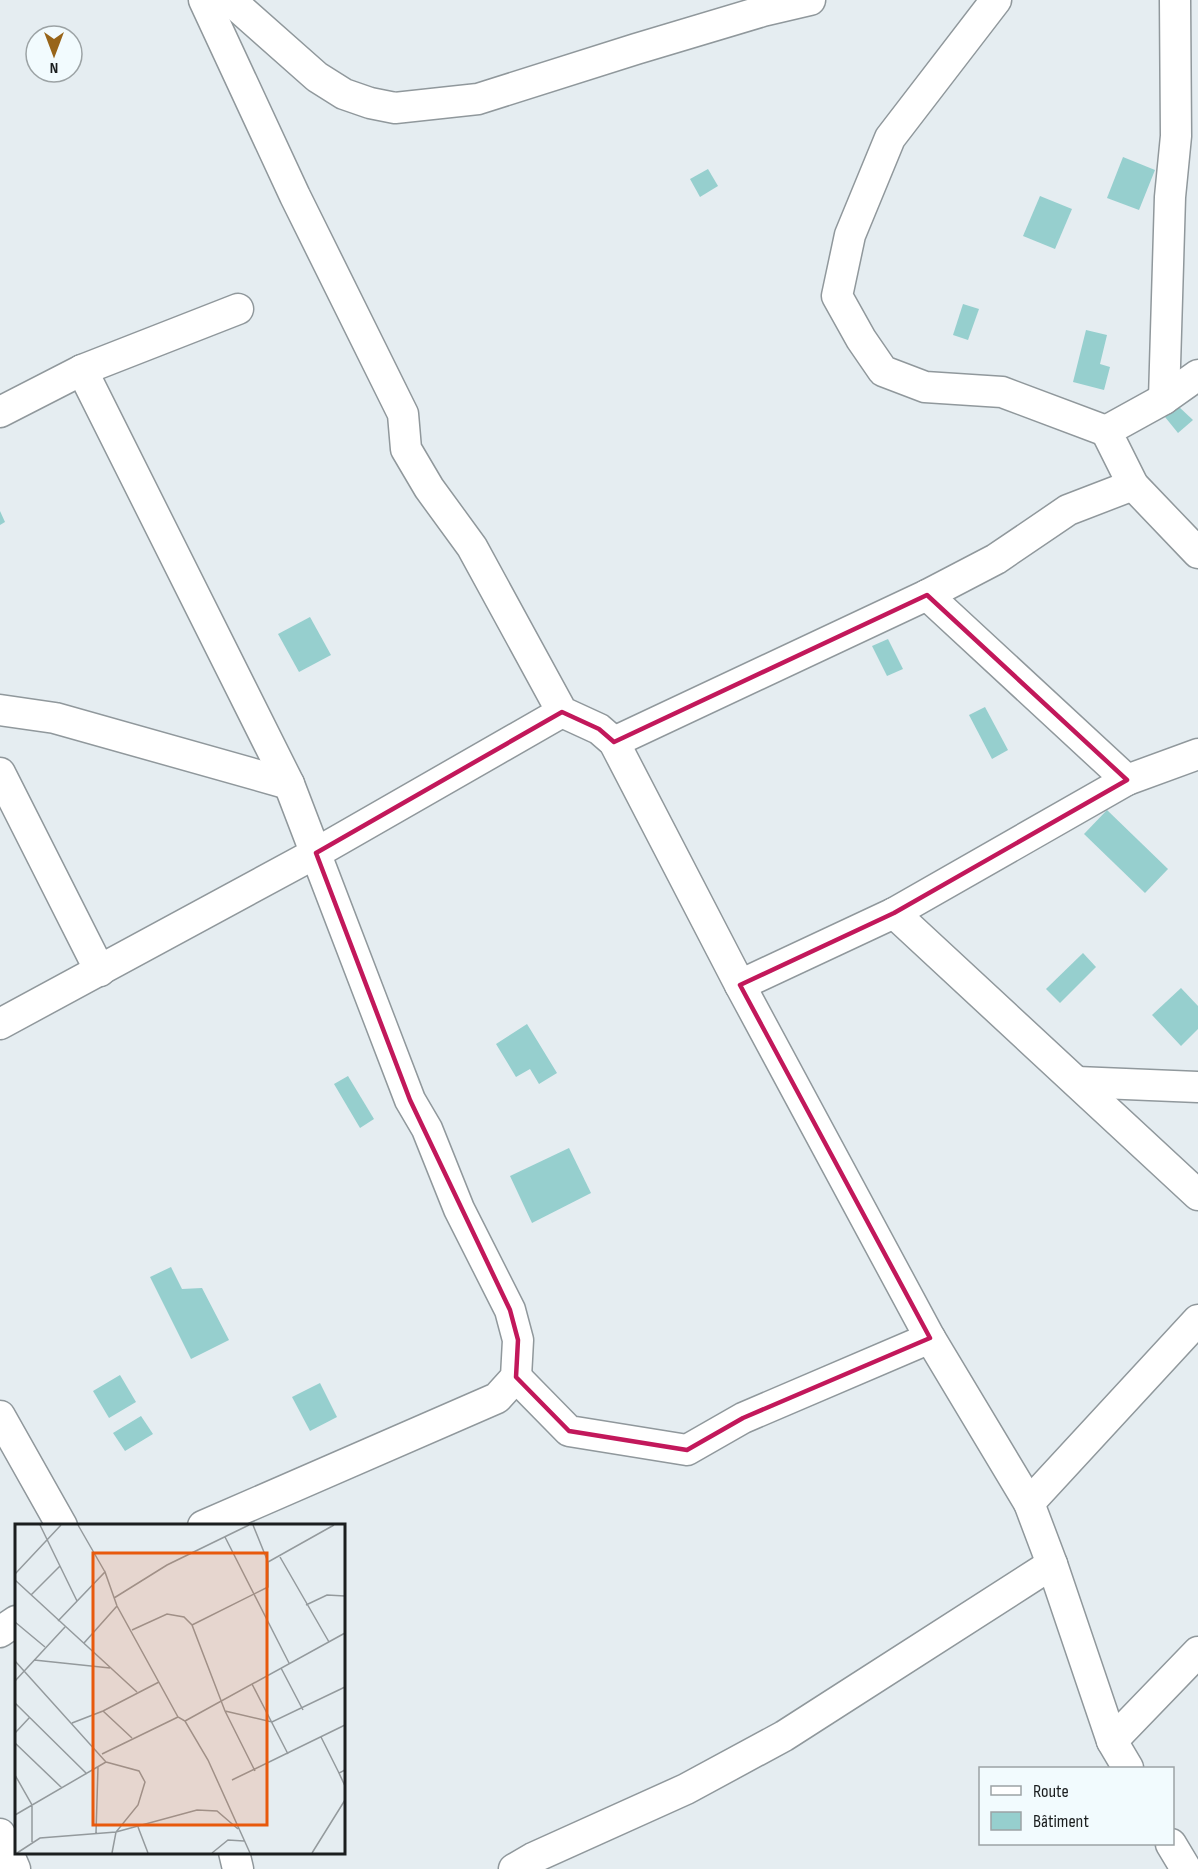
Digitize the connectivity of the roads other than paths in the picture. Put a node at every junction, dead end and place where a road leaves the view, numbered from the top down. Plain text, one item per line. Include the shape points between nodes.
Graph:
1 (204, 0) edge
2 (230, 0) edge
3 (810, 0) edge
4 (996, 0) edge
5 (1175, 0) edge
6 (238, 309) dead end
7 (82, 370) junction
8 (1198, 375) edge
9 (1164, 399) junction
10 (0, 412) edge
11 (1106, 431) junction
12 (1133, 485) junction
13 (1198, 553) edge
14 (927, 595) junction
15 (0, 710) edge
16 (562, 712) junction
17 (614, 742) junction
18 (1198, 754) edge
19 (0, 773) edge
20 (1127, 780) junction
21 (289, 784) junction
22 (316, 853) junction
23 (894, 913) junction
24 (100, 971) junction
25 (740, 985) junction
26 (0, 1024) edge
27 (1077, 1082) junction
28 (1198, 1088) edge
29 (1198, 1195) edge
30 (1198, 1320) edge
31 (930, 1338) junction
32 (516, 1377) junction
33 (0, 1416) edge
34 (1029, 1503) junction
35 (61, 1524) edge
36 (208, 1524) edge
37 (1052, 1564) junction
38 (15, 1622) edge
39 (0, 1632) edge
40 (1198, 1652) edge
41 (1112, 1741) junction
42 (1127, 1767) edge
43 (0, 1834) edge
44 (1172, 1845) edge
45 (234, 1854) edge
46 (15, 1869) edge
47 (238, 1869) edge
48 (514, 1869) edge
49 (1186, 1869) edge

1 - 16 street via 403,414 406,448 429,488 472,547
2 - 3 street via 317,77 344,94 395,108 478,99
4 - 11 street via 890,138 850,235 837,296 883,370 925,387 1002,392
5 - 9 street via 1176,136 1170,196
6 - 7 street
7 - 10 street
7 - 21 street
8 - 9 street
9 - 11 street
11 - 12 street
12 - 13 street
12 - 14 street via 1068,510 996,559
14 - 17 street
14 - 20 street
15 - 21 street via 55,718
16 - 17 street via 599,729
16 - 22 street
17 - 25 street
18 - 20 street
19 - 24 street
20 - 23 street
21 - 22 street
22 - 24 street
22 - 32 street via 410,1100 510,1310 518,1340
23 - 25 street
23 - 27 street
24 - 26 street
25 - 31 street
27 - 28 street
27 - 29 street
30 - 34 street
31 - 32 street via 743,1418 687,1450 569,1431
31 - 34 street
32 - 36 street via 497,1398
33 - 35 street
34 - 37 street
37 - 41 street
37 - 48 street via 784,1736 687,1789
38 - 39 street
40 - 41 street
41 - 42 street
43 - 46 street
44 - 49 street
45 - 47 street

